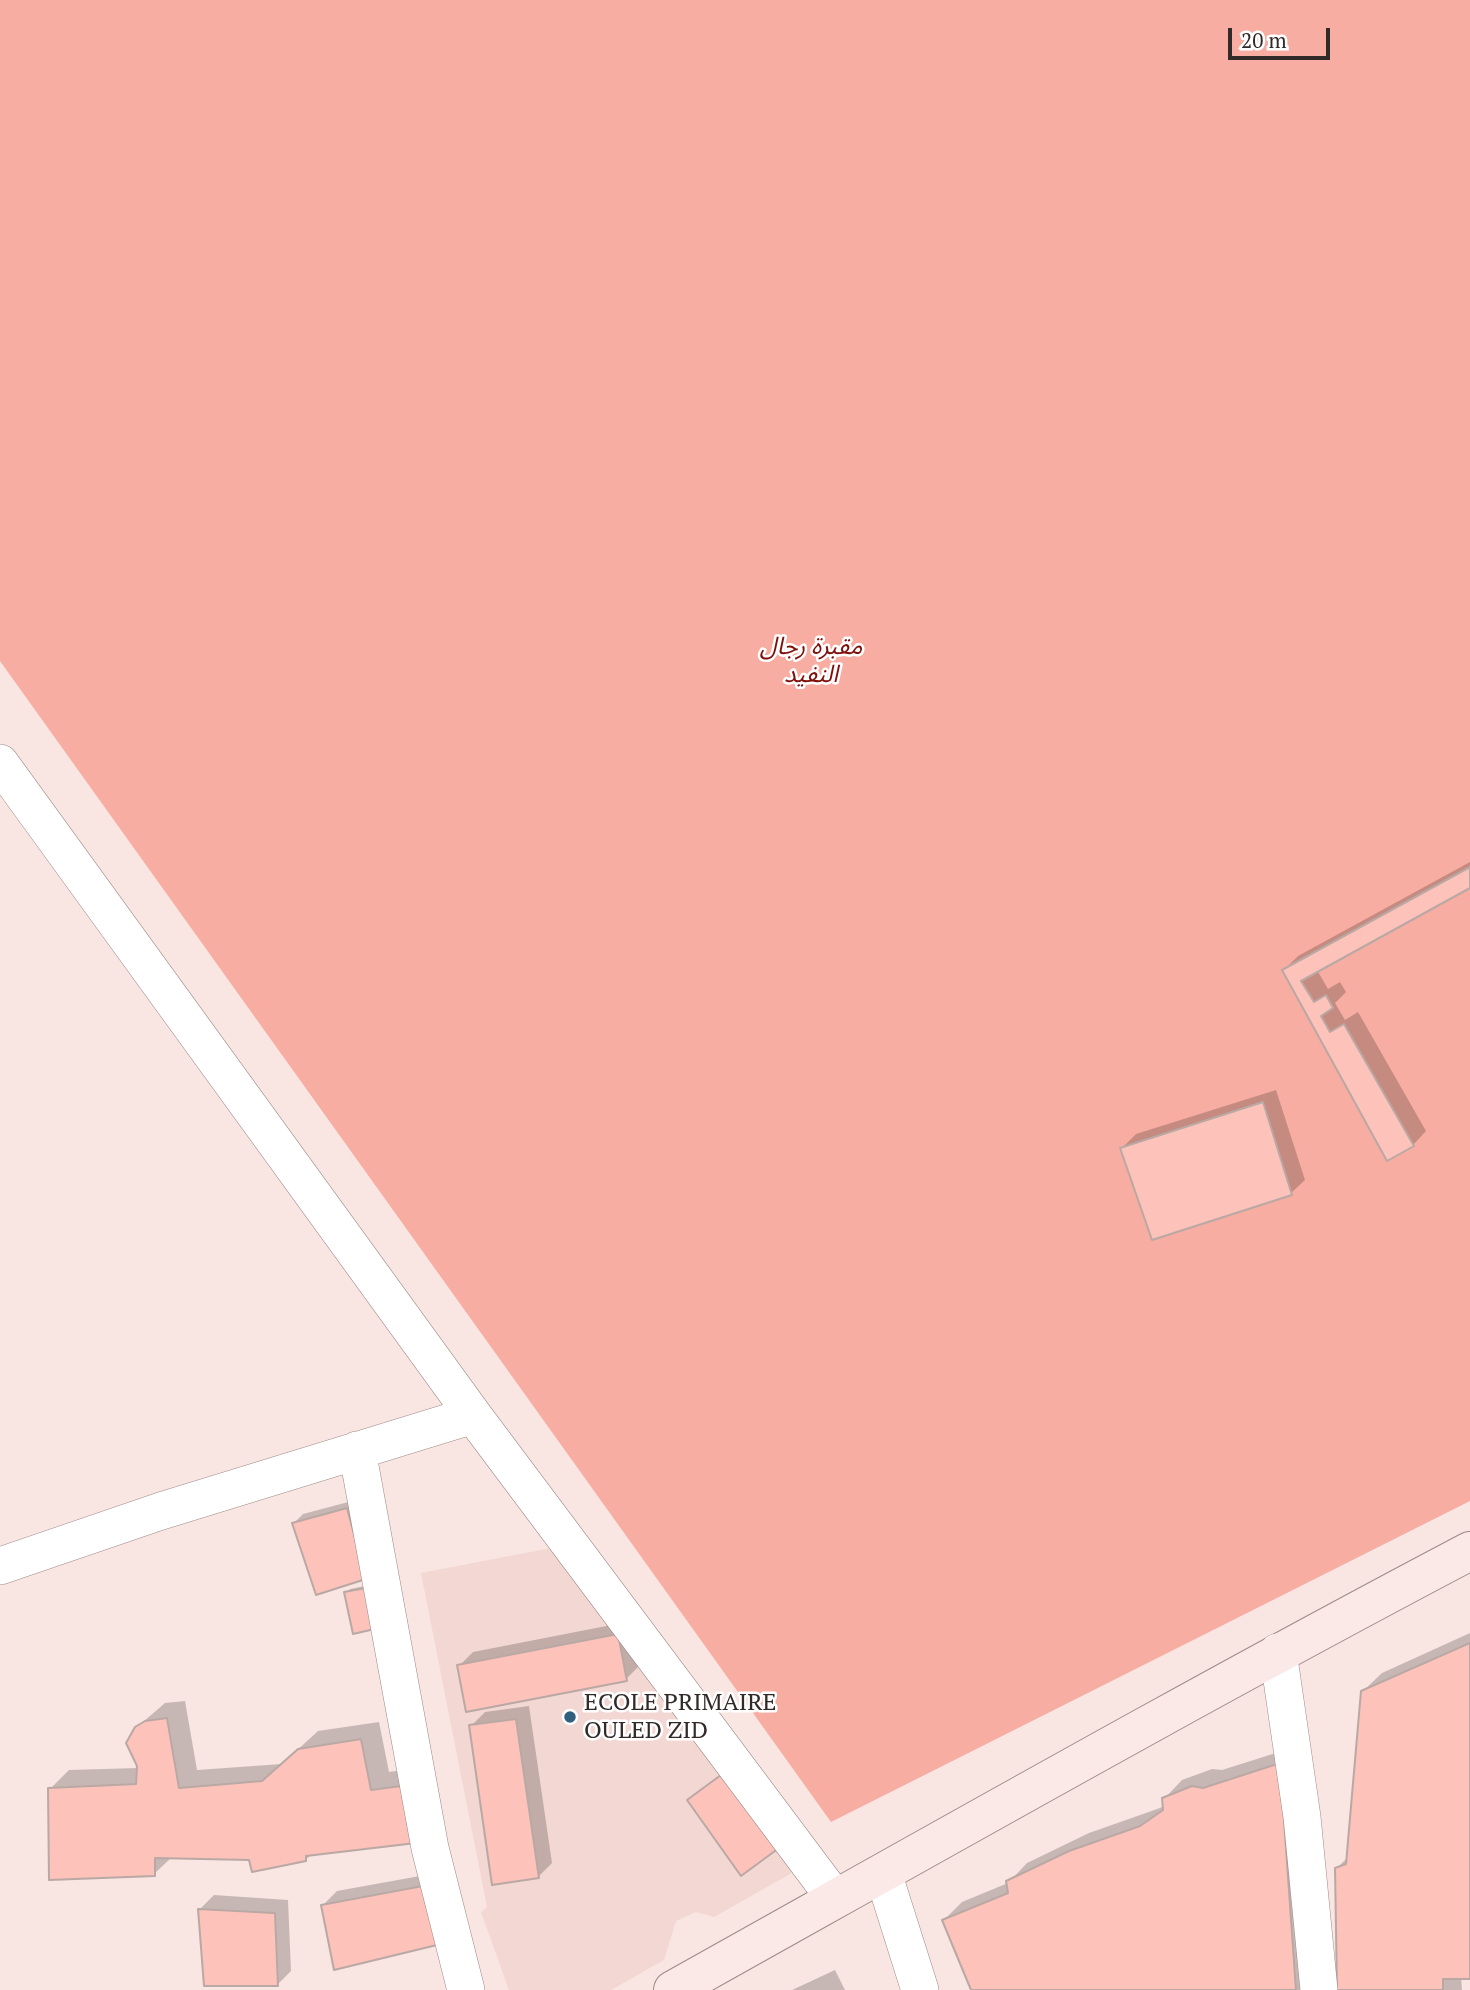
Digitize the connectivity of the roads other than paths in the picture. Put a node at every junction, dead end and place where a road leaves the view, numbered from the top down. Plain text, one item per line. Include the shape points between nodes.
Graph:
1 (0, 763) edge
2 (473, 1415) junction
3 (357, 1450) junction
4 (1470, 1551) edge
5 (0, 1566) edge
6 (1278, 1652) junction
7 (883, 1873) junction
8 (834, 1897) junction
9 (466, 1990) edge
10 (673, 1990) edge
11 (920, 1990) edge
12 (1319, 1990) edge

1 - 2 street
2 - 3 street
2 - 8 street
3 - 5 street
3 - 9 street via 430,1848
4 - 6 street
6 - 7 street
6 - 12 street via 1302,1817
7 - 8 street
7 - 11 street
8 - 10 street

